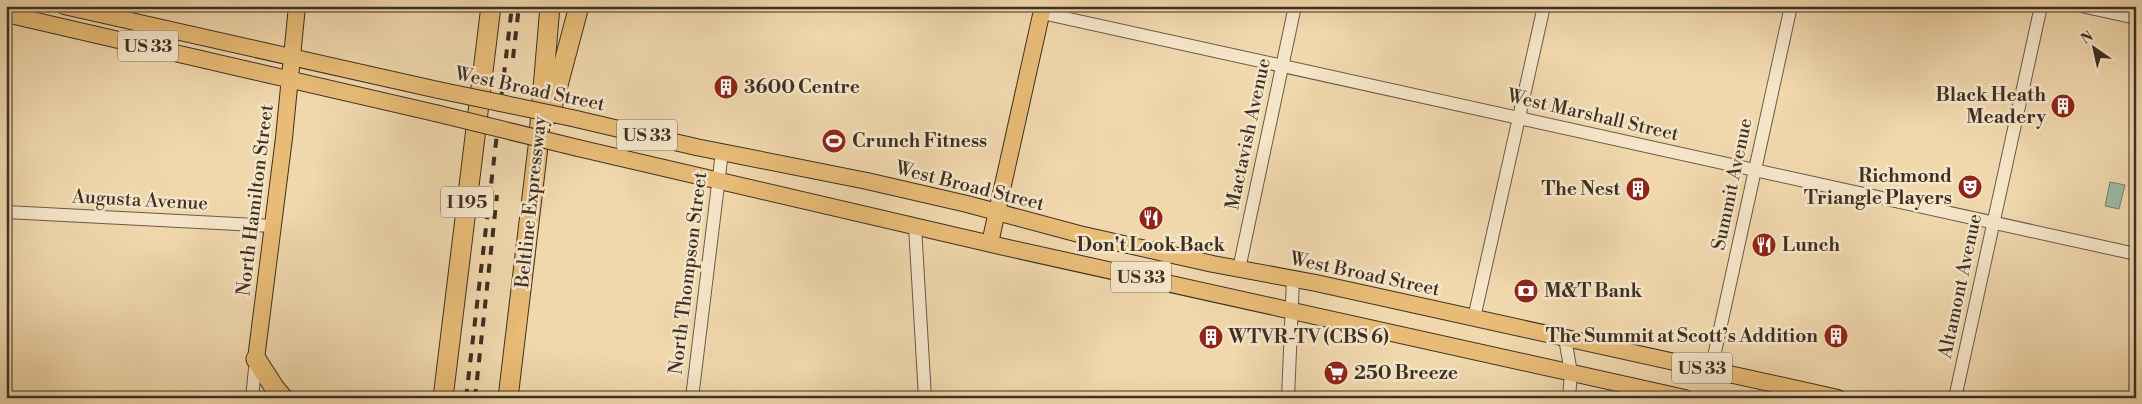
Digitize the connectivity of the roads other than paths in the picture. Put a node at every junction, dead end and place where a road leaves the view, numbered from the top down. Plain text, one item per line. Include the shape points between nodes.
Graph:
1 (64, 6) edge
2 (297, 6) edge
3 (491, 6) edge
4 (550, 6) edge
5 (579, 6) edge
6 (1295, 6) edge
7 (1544, 6) edge
8 (1791, 6) edge
9 (2041, 6) edge
10 (2081, 6) edge
11 (1042, 10) edge
12 (6, 14) edge
13 (2136, 18) edge
14 (292, 57) junction
15 (1283, 65) junction
16 (290, 79) junction
17 (1519, 118) junction
18 (538, 147) junction
19 (722, 152) junction
20 (1755, 170) junction
21 (717, 181) junction
22 (6, 212) edge
23 (997, 212) junction
24 (1993, 222) junction
25 (915, 226) junction
26 (272, 230) junction
27 (990, 243) junction
28 (2136, 254) edge
29 (1239, 269) junction
30 (1293, 278) junction
31 (1291, 311) junction
32 (1474, 318) junction
33 (1565, 338) junction
34 (256, 359) junction
35 (1711, 370) junction
36 (1571, 373) junction
37 (252, 398) edge
38 (283, 398) edge
39 (443, 398) edge
40 (508, 398) edge
41 (692, 398) edge
42 (925, 398) edge
43 (1288, 398) edge
44 (1569, 398) edge
45 (1685, 398) edge
46 (1838, 398) edge
47 (1955, 398) edge

1 - 14 main road, West Broad Street / US 33
2 - 14 main road, North Hamilton Street
3 - 39 highway, I 195
4 - 18 highway, Beltline Expressway
5 - 18 highway
6 - 15 street, Mactavish Avenue
7 - 17 street
8 - 20 street, Summit Avenue
9 - 24 street, Altamont Avenue
10 - 13 street
11 - 15 street, West Marshall Street
11 - 23 main road
12 - 16 main road, US 33
14 - 16 main road, North Hamilton Street
14 - 19 main road, West Broad Street / US 33, bridge
15 - 17 street, West Marshall Street
15 - 29 street, Mactavish Avenue
16 - 21 main road, US 33, bridge
16 - 26 main road, North Hamilton Street
17 - 20 street, West Marshall Street
17 - 32 street
18 - 40 highway, Beltline Expressway
19 - 21 street, North Thompson Street
19 - 23 main road, West Broad Street / US 33 via 867,181
20 - 24 street, West Marshall Street
20 - 35 street, Summit Avenue
21 - 25 main road, US 33
21 - 41 street, North Thompson Street
22 - 26 street, Augusta Avenue
23 - 27 main road
23 - 29 main road, West Broad Street / US 33 via 1079,234
24 - 28 street, West Marshall Street
24 - 47 street, Altamont Avenue
25 - 27 main road, US 33
25 - 42 street
26 - 34 main road, North Hamilton Street
27 - 31 main road, US 33
29 - 30 main road, West Broad Street / US 33
30 - 31 street
30 - 32 main road, West Broad Street / US 33
31 - 36 main road, US 33
31 - 43 street
32 - 33 main road, West Broad Street / US 33
33 - 35 main road, West Broad Street / US 33
33 - 36 street
34 - 37 street, North Hamilton Street
34 - 38 highway
35 - 46 main road, West Broad Street / US 33
36 - 44 street
36 - 45 main road, US 33

